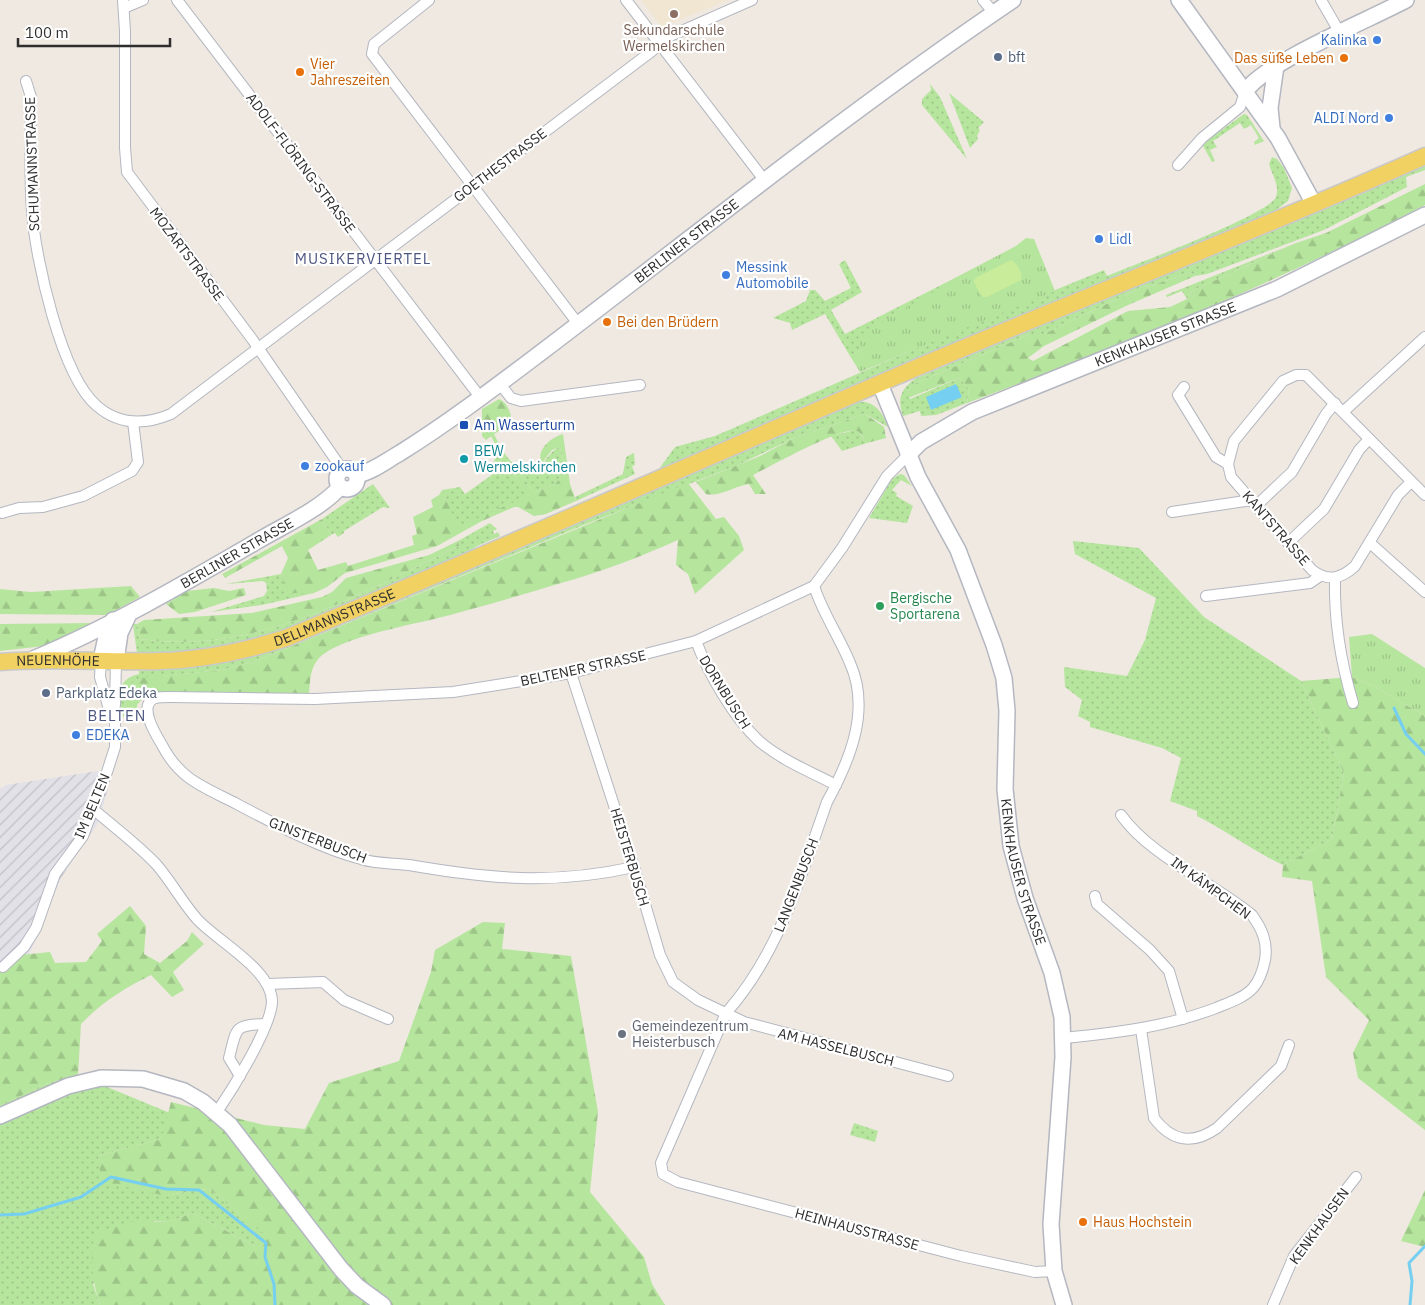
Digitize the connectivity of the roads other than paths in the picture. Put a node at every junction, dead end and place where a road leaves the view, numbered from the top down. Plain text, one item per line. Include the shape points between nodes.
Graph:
1 (143, 0) edge
2 (177, 0) edge
3 (429, 0) edge
4 (626, 0) edge
5 (752, 0) edge
6 (983, 0) edge
7 (1013, 0) edge
8 (1179, 0) edge
9 (1321, 0) edge
10 (1406, 0) edge
11 (123, 4) edge
12 (994, 13) junction
13 (1340, 33) junction
14 (660, 45) junction
15 (1276, 66) junction
16 (26, 81) dead end
17 (1245, 92) junction
18 (1272, 128) junction
19 (1425, 156) edge
20 (1178, 165) dead end
21 (765, 181) junction
22 (472, 186) junction
23 (1314, 204) junction
24 (1425, 215) edge
25 (375, 260) junction
26 (579, 325) junction
27 (1425, 337) edge
28 (258, 348) junction
29 (500, 384) junction
30 (640, 384) dead end
31 (880, 384) junction
32 (1184, 387) dead end
33 (480, 397) junction
34 (1335, 404) junction
35 (1343, 412) junction
36 (133, 422) junction
37 (1369, 439) junction
38 (908, 455) junction
39 (1228, 464) junction
40 (342, 469) junction
41 (357, 475) junction
42 (1411, 482) junction
43 (340, 487) junction
44 (1425, 495) edge
45 (1254, 502) junction
46 (1172, 512) dead end
47 (2, 513) dead end
48 (1288, 543) junction
49 (1370, 543) junction
50 (1320, 576) junction
51 (1335, 578) junction
52 (814, 586) junction
53 (1425, 592) edge
54 (1206, 596) dead end
55 (129, 614) junction
56 (113, 620) junction
57 (696, 641) junction
58 (32, 660) junction
59 (109, 661) junction
60 (0, 662) edge
61 (571, 673) junction
62 (150, 703) joint
63 (1353, 703) dead end
64 (113, 714) junction
65 (836, 785) junction
66 (94, 809) junction
67 (1121, 815) dead end
68 (634, 867) junction
69 (1094, 896) dead end
70 (3, 967) dead end
71 (268, 984) junction
72 (726, 1013) junction
73 (388, 1019) dead end
74 (1183, 1020) junction
75 (266, 1024) junction
76 (1141, 1029) junction
77 (1063, 1038) junction
78 (1289, 1045) dead end
79 (240, 1076) junction
80 (948, 1076) dead end
81 (217, 1112) junction
82 (0, 1116) edge
83 (663, 1174) joint
84 (1356, 1177) dead end
85 (1054, 1271) junction
86 (383, 1305) edge
87 (1064, 1305) edge
88 (1273, 1305) edge

1 - 11 street
2 - 25 street, ADOLF-FLÖRING-STRASSE
3 - 22 street via 379,38 371,49 374,58
4 - 14 street
5 - 14 street, GOETHESTRASSE via 668,36
6 - 12 street
7 - 12 main road, BERLINER STRASSE
8 - 17 main road
9 - 13 street
10 - 13 main road
11 - 28 street, MOZARTSTRASSE via 127,172
12 - 21 main road, BERLINER STRASSE
13 - 15 main road
14 - 21 street
14 - 22 street, GOETHESTRASSE
15 - 17 main road via 1255,79
15 - 18 main road via 1270,108
16 - 36 street, SCHUMANNSTRASSE via 31,97 34,229 57,329 88,397 108,414
17 - 18 main road
17 - 20 street via 1240,107 1202,138
18 - 23 main road
19 - 23 main road
21 - 26 main road, BERLINER STRASSE
22 - 25 street, GOETHESTRASSE
22 - 26 street
23 - 31 main road, DELLMANNSTRASSE
24 - 38 main road, KENKHAUSER STRASSE via 1271,292 972,412 921,442
25 - 28 street, GOETHESTRASSE
25 - 33 street, ADOLF-FLÖRING-STRASSE
26 - 29 main road, BERLINER STRASSE
27 - 35 street
28 - 36 street, SCHUMANNSTRASSE via 171,414
28 - 40 street, MOZARTSTRASSE
29 - 30 street via 511,398 522,401
29 - 33 main road, BERLINER STRASSE
31 - 38 main road, KENKHAUSER STRASSE
31 - 59 main road, DELLMANNSTRASSE via 543,530 258,647 188,659
32 - 39 street via 1178,396 1216,457
33 - 41 main road, BERLINER STRASSE via 416,442 367,473
34 - 35 street
34 - 39 street via 1306,375 1283,381 1234,441
34 - 45 street via 1292,472
35 - 37 street
36 - 47 street via 138,462 132,471 83,496
37 - 42 street
37 - 48 street via 1324,509
38 - 52 street, BELTENER STRASSE via 887,476
38 - 77 main road, KENKHAUSER STRASSE via 958,550 1003,671 1007,711 1006,802 1011,846 1056,988
39 - 45 street, KANTSTRASSE via 1231,477
40 - 41 main road via 351,469
40 - 43 main road via 336,477
41 - 43 main road, BERLINER STRASSE via 354,487
42 - 44 street
42 - 49 street via 1398,495
43 - 55 main road, BERLINER STRASSE via 329,498 288,523
45 - 46 street
45 - 48 street, KANTSTRASSE
48 - 50 street, KANTSTRASSE
49 - 51 street via 1355,566
49 - 53 street
50 - 51 street, KANTSTRASSE
50 - 54 street via 1310,583
51 - 63 street via 1343,669
52 - 57 street, BELTENER STRASSE
52 - 65 street, LANGENBUSCH via 820,606 851,664 859,689 858,726
55 - 56 main road, BERLINER STRASSE
55 - 59 main road
56 - 58 main road, BERLINER STRASSE
56 - 59 main road via 107,633
57 - 61 street, BELTENER STRASSE
57 - 65 street, DORNBUSCH via 730,704 760,742
58 - 59 main road, NEUENHÖHE
58 - 60 main road, NEUENHÖHE
59 - 64 street, IM BELTEN
59 - 64 street, IM BELTEN via 100,676
61 - 62 street, BELTENER STRASSE via 453,692 314,699 170,697 154,698
61 - 68 street, HEISTERBUSCH
62 - 68 street, GINSTERBUSCH via 150,723 163,748 197,785 271,824 361,860 528,880
64 - 66 street, IM BELTEN via 115,747
65 - 72 street, LANGENBUSCH via 781,927 740,997
66 - 70 street, IM BELTEN via 83,836 55,874 36,928 24,947
66 - 71 street via 156,865 198,919 241,955
67 - 74 street, IM KÄMPCHEN via 1132,830 1252,914 1261,927 1265,941 1264,964 1252,989 1230,1003
68 - 72 street, HEISTERBUSCH via 660,955 673,982 698,1000
69 - 74 street via 1097,904 1169,970
71 - 73 street via 323,982 344,1000
71 - 75 street via 272,1005
72 - 80 street, AM HASSELBUSCH via 776,1032
72 - 83 street, LANGENBUSCH via 662,1163
74 - 76 street, IM KÄMPCHEN
75 - 79 street
75 - 79 street via 243,1025 237,1030 229,1058
76 - 77 street, IM KÄMPCHEN
76 - 78 street via 1154,1118 1172,1136 1184,1138 1207,1135 1217,1128 1281,1066
77 - 85 main road, KENKHAUSER STRASSE via 1052,1196
79 - 81 street
81 - 82 main road via 176,1088 122,1077 68,1086
81 - 86 main road via 341,1269
83 - 85 street, HEINHAUSSTRASSE via 678,1182 961,1256 1035,1272
84 - 88 street, KENKHAUSEN via 1294,1256
85 - 87 main road, KENKHAUSER STRASSE

